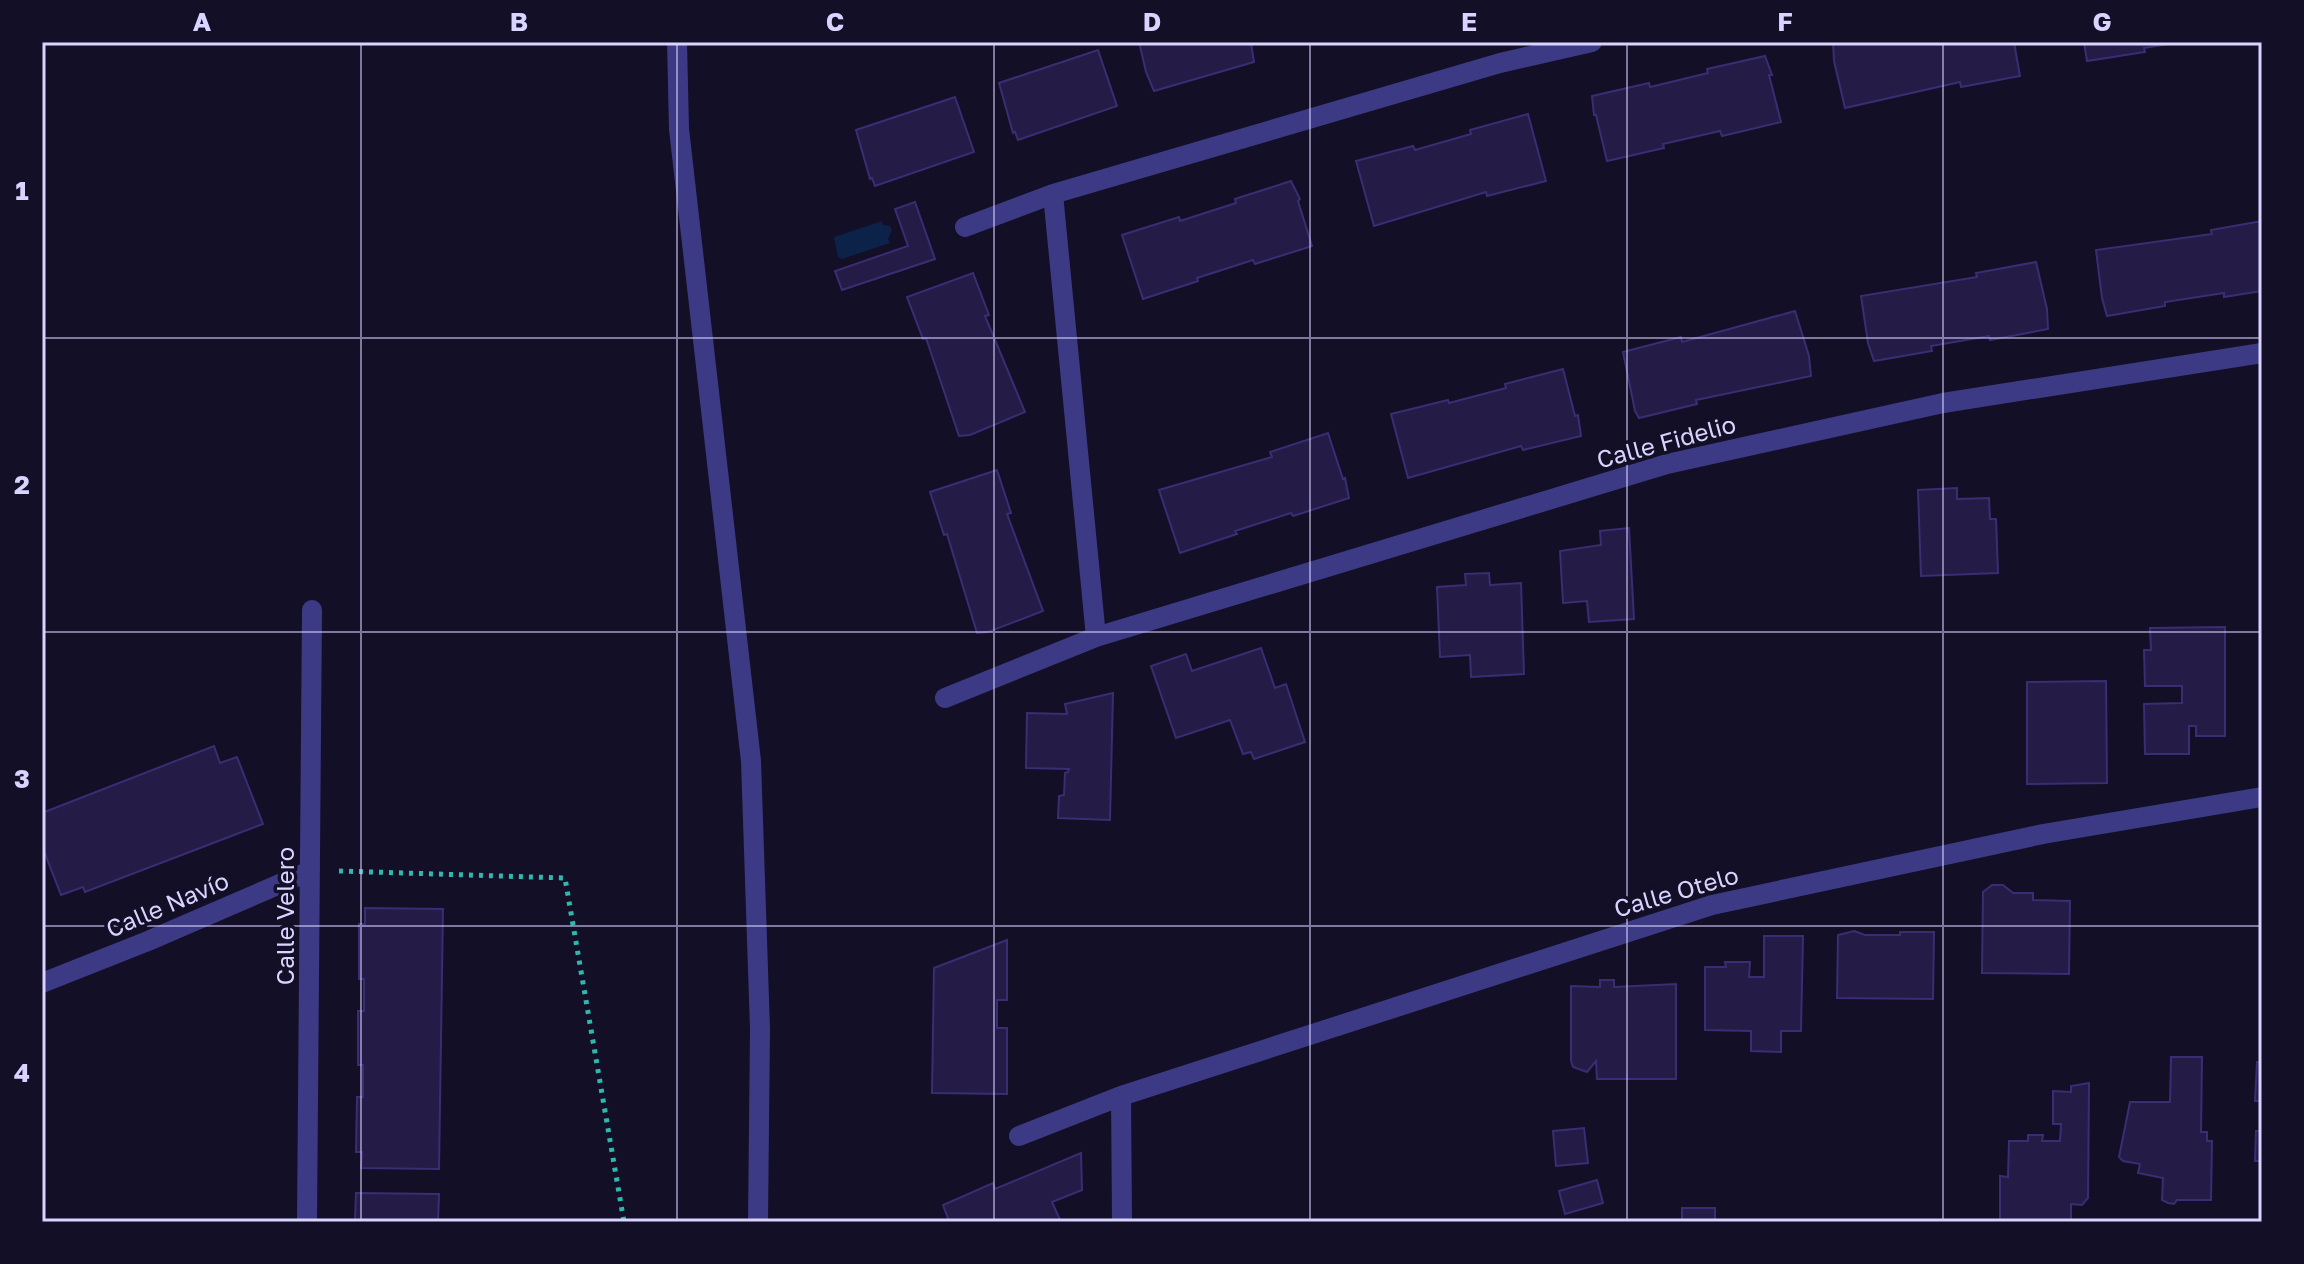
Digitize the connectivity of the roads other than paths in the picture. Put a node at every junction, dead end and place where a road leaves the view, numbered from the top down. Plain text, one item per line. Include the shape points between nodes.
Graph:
1 (677, 42) edge
2 (1592, 42) edge
3 (1053, 194) junction
4 (965, 227) dead end
5 (2262, 353) edge
6 (312, 610) dead end
7 (1096, 637) junction
8 (945, 698) dead end
9 (2262, 797) edge
10 (310, 871) junction
11 (42, 983) edge
12 (1121, 1096) junction
13 (1019, 1136) dead end
14 (307, 1222) edge
15 (758, 1222) edge
16 (1122, 1222) edge

1 - 15 street via 679,129 751,761 760,1029
2 - 3 street via 1500,63
3 - 4 street
3 - 7 street
5 - 7 street, Calle Fidelio via 1943,403 1667,464
6 - 10 street, Calle Velero
7 - 8 street, Calle Fidelio
9 - 12 street, Calle Otelo via 2043,834 1712,905
10 - 11 street, Calle Navío
10 - 14 street, Calle Velero
12 - 13 street, Calle Otelo
12 - 16 street

